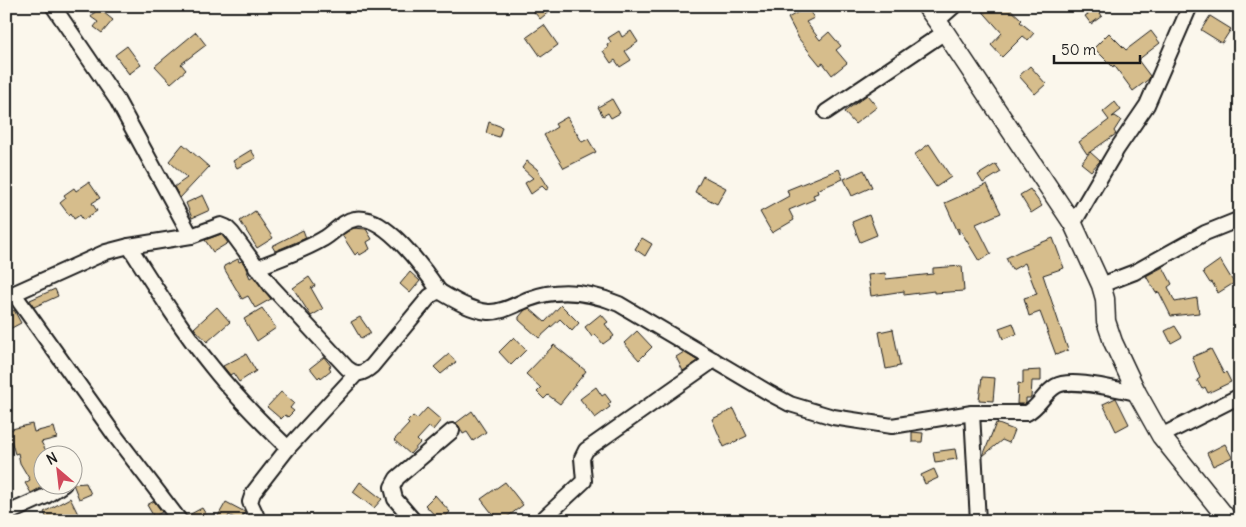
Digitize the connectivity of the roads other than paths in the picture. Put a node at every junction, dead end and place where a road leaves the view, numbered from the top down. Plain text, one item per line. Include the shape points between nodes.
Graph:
1 (53, 6) edge
2 (926, 6) edge
3 (954, 6) edge
4 (1190, 6) edge
5 (941, 26) junction
6 (826, 112) dead end
7 (1240, 219) edge
8 (1073, 224) junction
9 (190, 236) junction
10 (129, 246) junction
11 (256, 268) junction
12 (1101, 285) junction
13 (438, 291) junction
14 (10, 295) edge
15 (714, 360) junction
16 (358, 374) junction
17 (1137, 393) junction
18 (1240, 396) edge
19 (972, 413) junction
20 (452, 431) dead end
21 (1161, 436) junction
22 (288, 448) junction
23 (49, 494) edge
24 (6, 514) edge
25 (180, 521) edge
26 (256, 521) edge
27 (414, 521) edge
28 (541, 521) edge
29 (978, 521) edge
30 (1229, 521) edge

1 - 9 street via 118,100
2 - 5 street
3 - 5 street
4 - 8 street via 1147,105
5 - 6 street
5 - 8 street
7 - 12 street via 1205,233 1135,272
8 - 12 street
9 - 10 street
9 - 11 street via 216,226 226,227
10 - 14 street via 106,252
10 - 22 street via 182,328 212,367
11 - 13 street via 323,239 350,220 365,219 405,248
11 - 16 street via 347,368
12 - 17 street via 1106,321
13 - 15 street via 488,312 557,292 609,300
13 - 16 street via 430,296 372,366 365,373
14 - 25 street
15 - 19 street via 790,404 833,417 892,426
15 - 28 street via 586,450 582,458 584,481
16 - 22 street
17 - 19 street via 1068,382 1054,387 1028,413
17 - 21 street
18 - 21 street
19 - 29 street
20 - 27 street via 397,478 392,486 395,499
21 - 30 street
22 - 26 street via 251,497
23 - 24 street

